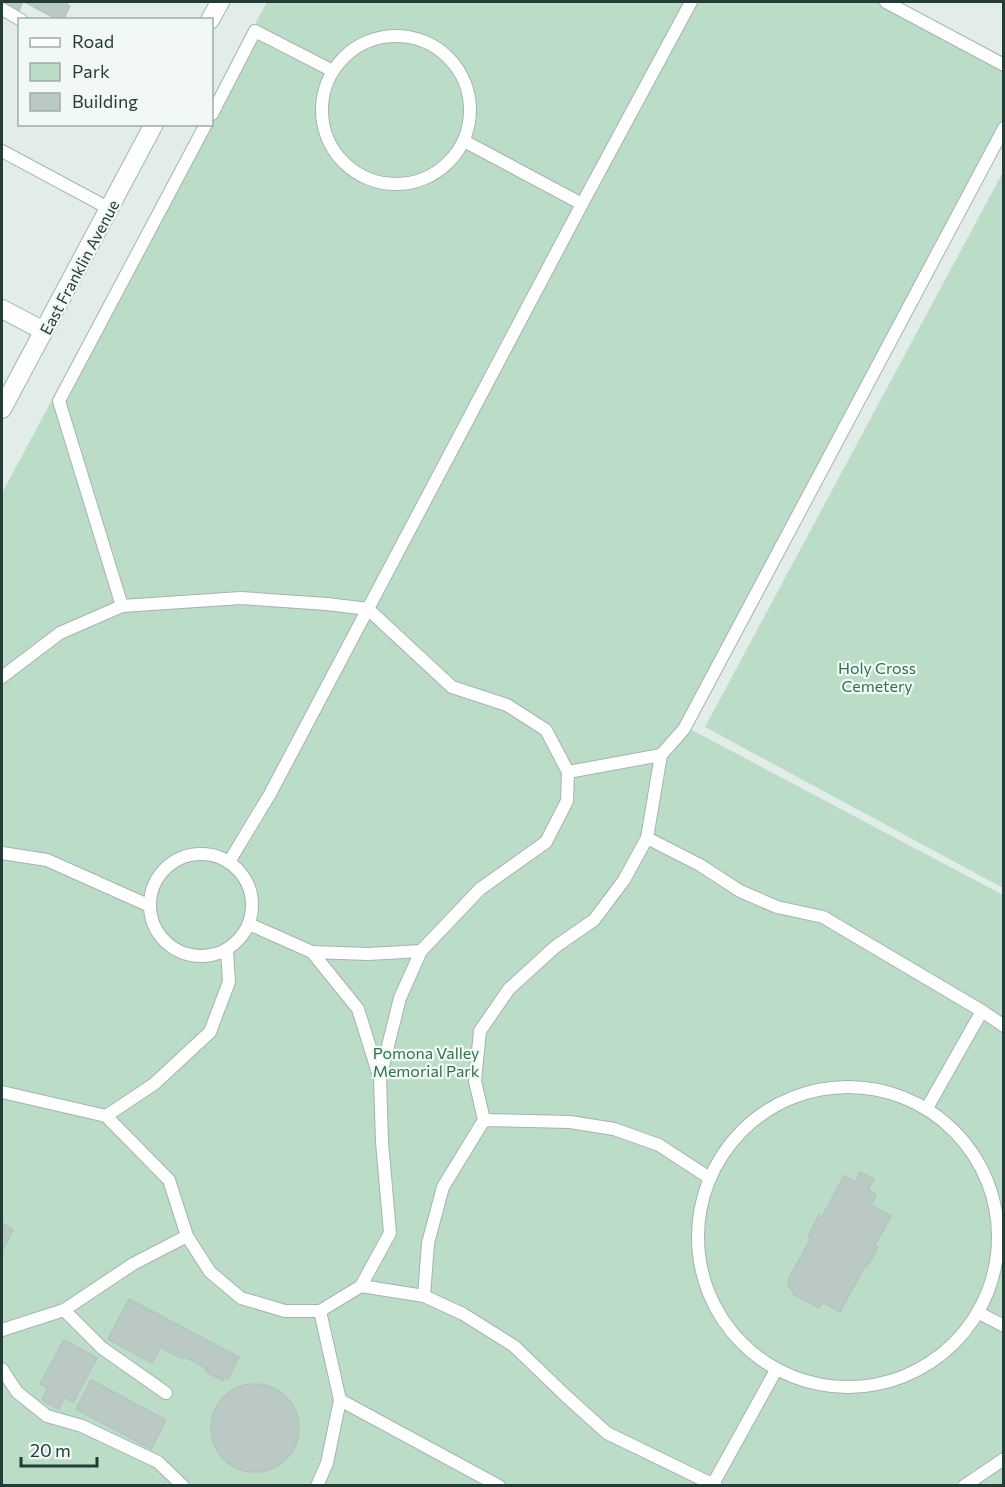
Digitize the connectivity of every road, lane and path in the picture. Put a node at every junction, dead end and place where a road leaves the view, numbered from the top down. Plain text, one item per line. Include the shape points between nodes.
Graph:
1 (220, 2) edge
2 (691, 2) edge
3 (886, 2) edge
4 (2, 9) edge
5 (18, 18) edge
6 (211, 18) edge
7 (1004, 65) edge
8 (333, 71) junction
9 (213, 112) edge
10 (153, 126) edge
11 (205, 126) edge
12 (1004, 128) edge
13 (464, 141) junction
14 (2, 151) edge
15 (582, 204) junction
16 (110, 209) junction
17 (2, 309) edge
18 (44, 331) junction
19 (2, 409) edge
20 (122, 606) junction
21 (368, 609) junction
22 (2, 677) edge
23 (661, 755) junction
24 (568, 772) junction
25 (647, 838) junction
26 (2, 853) edge
27 (229, 862) junction
28 (150, 906) junction
29 (249, 924) junction
30 (227, 950) junction
31 (421, 951) junction
32 (312, 952) junction
33 (982, 1011) junction
34 (1004, 1026) edge
35 (380, 1077) junction
36 (2, 1092) edge
37 (927, 1108) junction
38 (106, 1116) junction
39 (484, 1120) junction
40 (708, 1177) junction
41 (188, 1236) junction
42 (361, 1286) junction
43 (424, 1296) junction
44 (64, 1310) junction
45 (320, 1311) junction
46 (979, 1313) junction
47 (1004, 1326) edge
48 (2, 1330) edge
49 (2, 1369) edge
50 (775, 1372) junction
51 (166, 1393) dead end
52 (340, 1400) junction
53 (1004, 1459) edge
54 (183, 1485) edge
55 (317, 1485) edge
56 (499, 1485) edge
57 (715, 1485) edge
58 (964, 1485) edge

1 - 6 street
2 - 15 lane
3 - 7 lane
4 - 5 lane
8 - 9 lane via 255,31
8 - 13 lane via 360,44 385,36 426,42 444,52 462,74 471,108
8 - 13 lane via 322,106 328,140 348,167 381,183 421,180 448,163
10 - 16 street, East Franklin Avenue
11 - 20 lane via 59,401
12 - 23 lane via 684,729
13 - 15 lane
14 - 16 lane
15 - 21 lane
16 - 18 street, East Franklin Avenue
17 - 18 street
18 - 19 street, East Franklin Avenue
20 - 21 lane via 241,598
20 - 22 lane via 60,633
21 - 24 lane via 452,687 507,705 546,730
21 - 27 lane via 270,794
23 - 24 lane
23 - 25 lane
24 - 31 lane via 567,801 546,842 480,889
25 - 33 lane via 740,891 777,907 823,917
25 - 39 lane via 624,880 594,920 555,947 509,989 480,1031 475,1081
26 - 28 lane via 47,860
27 - 28 lane via 211,854 181,858 154,883
27 - 29 lane via 242,873 250,888
28 - 30 lane via 156,931 170,947 191,956 210,956
29 - 30 lane
29 - 32 lane
30 - 38 lane via 229,982 210,1032 154,1084
31 - 32 lane
31 - 35 lane via 400,998
32 - 35 lane via 358,1009
33 - 34 lane
33 - 37 lane
35 - 42 lane via 390,1233
36 - 38 lane
37 - 40 lane via 905,1096 868,1086 828,1087 791,1096 748,1123
37 - 46 lane via 946,1122 977,1157 993,1195 998,1253
38 - 41 lane via 169,1180
39 - 40 lane via 570,1122 614,1128 659,1145
39 - 43 lane via 443,1187 428,1243
40 - 50 lane via 696,1251 714,1311 740,1346
41 - 44 lane via 133,1264
41 - 45 lane via 210,1272 241,1298 285,1311
42 - 43 lane
42 - 45 lane
43 - 57 lane via 514,1346 607,1433
44 - 48 lane
44 - 51 lane via 102,1348
45 - 52 lane
46 - 47 lane
46 - 50 lane via 948,1351 903,1379 843,1390
49 - 54 lane via 17,1392 47,1416 82,1426 158,1462
50 - 57 lane
52 - 55 lane via 327,1463
52 - 56 lane
53 - 58 lane

